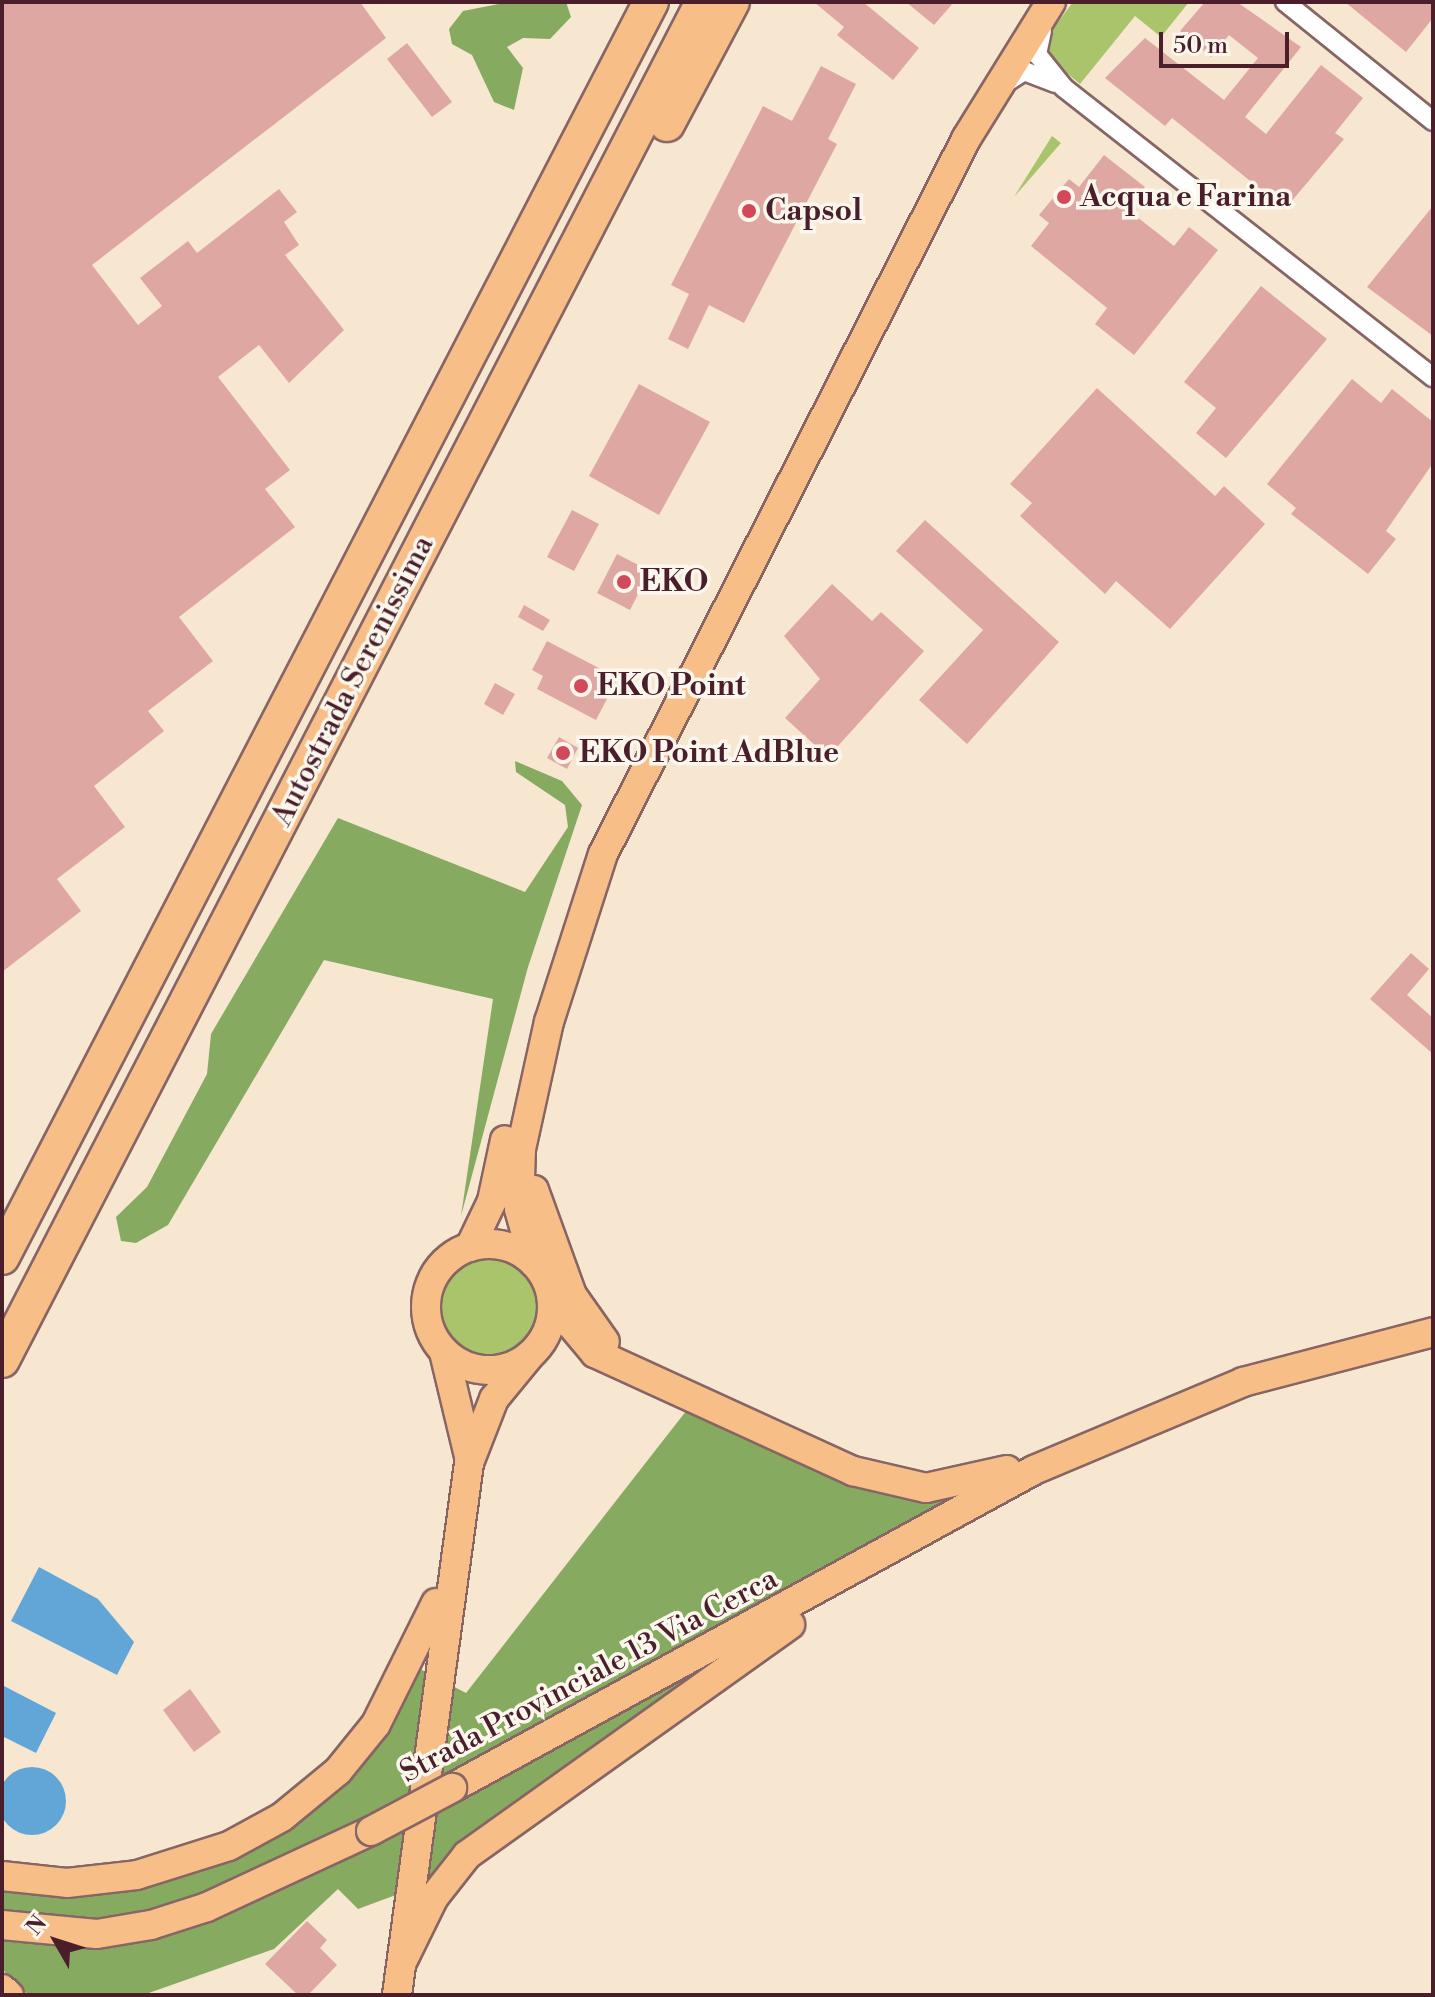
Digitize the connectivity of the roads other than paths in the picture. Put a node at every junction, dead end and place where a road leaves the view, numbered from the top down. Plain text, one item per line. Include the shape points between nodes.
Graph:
1 (651, 2) edge
2 (703, 2) edge
3 (732, 2) edge
4 (1026, 2) edge
5 (1051, 2) edge
6 (1060, 2) edge
7 (1285, 2) edge
8 (1064, 88) junction
9 (1433, 121) edge
10 (966, 139) junction
11 (578, 247) junction
12 (1433, 377) edge
13 (549, 1022) junction
14 (60, 1146) junction
15 (2, 1215) edge
16 (470, 1247) junction
17 (2, 1257) edge
18 (534, 1263) junction
19 (552, 1302) junction
20 (1433, 1332) edge
21 (444, 1352) junction
22 (530, 1355) junction
23 (2, 1360) edge
24 (693, 1398) junction
25 (1178, 1406) junction
26 (469, 1463) junction
27 (979, 1502) junction
28 (452, 1557) junction
29 (2, 1876) edge
30 (227, 1899) junction
31 (2, 1910) edge
32 (2, 1925) edge
33 (402, 1962) junction
34 (2, 1989) edge
35 (9, 1995) edge
36 (397, 1995) edge

1 - 14 highway, Autostrada Serenissima
2 - 11 highway, Autostrada Serenissima
3 - 11 highway via 655,145
4 - 16 main road via 967,100 602,816 556,936 492,1201
5 - 10 main road
6 - 8 street via 1037,54
7 - 9 street
8 - 10 street via 1017,73
8 - 12 street
10 - 13 main road via 628,798 582,909
11 - 23 highway, Autostrada Serenissima
13 - 18 main road via 518,1172
13 - 24 main road via 533,1143 541,1223 592,1328
14 - 15 highway
14 - 17 highway, Autostrada Serenissima
16 - 18 main road via 503,1246
16 - 21 main road via 444,1264 427,1295 429,1327
18 - 19 main road
19 - 22 main road via 548,1330
19 - 24 main road via 589,1349
20 - 25 main road via 1335,1354
21 - 22 main road via 487,1370
21 - 26 main road
22 - 26 main road via 494,1399
24 - 25 main road via 853,1471 926,1488 983,1481 1117,1417
25 - 27 main road
26 - 28 main road
27 - 30 main road, Strada Provinciale 13 Via Cerca, bridge via 371,1831
27 - 33 main road via 738,1660 473,1850 439,1890
28 - 29 main road via 392,1702 349,1760 299,1805 229,1846 151,1872 77,1882
28 - 33 main road
30 - 31 main road, Strada Provinciale 13 Via Cerca via 98,1921
30 - 32 main road, Strada Provinciale 13 Via Cerca via 184,1917 97,1934
33 - 36 main road
34 - 35 main road

